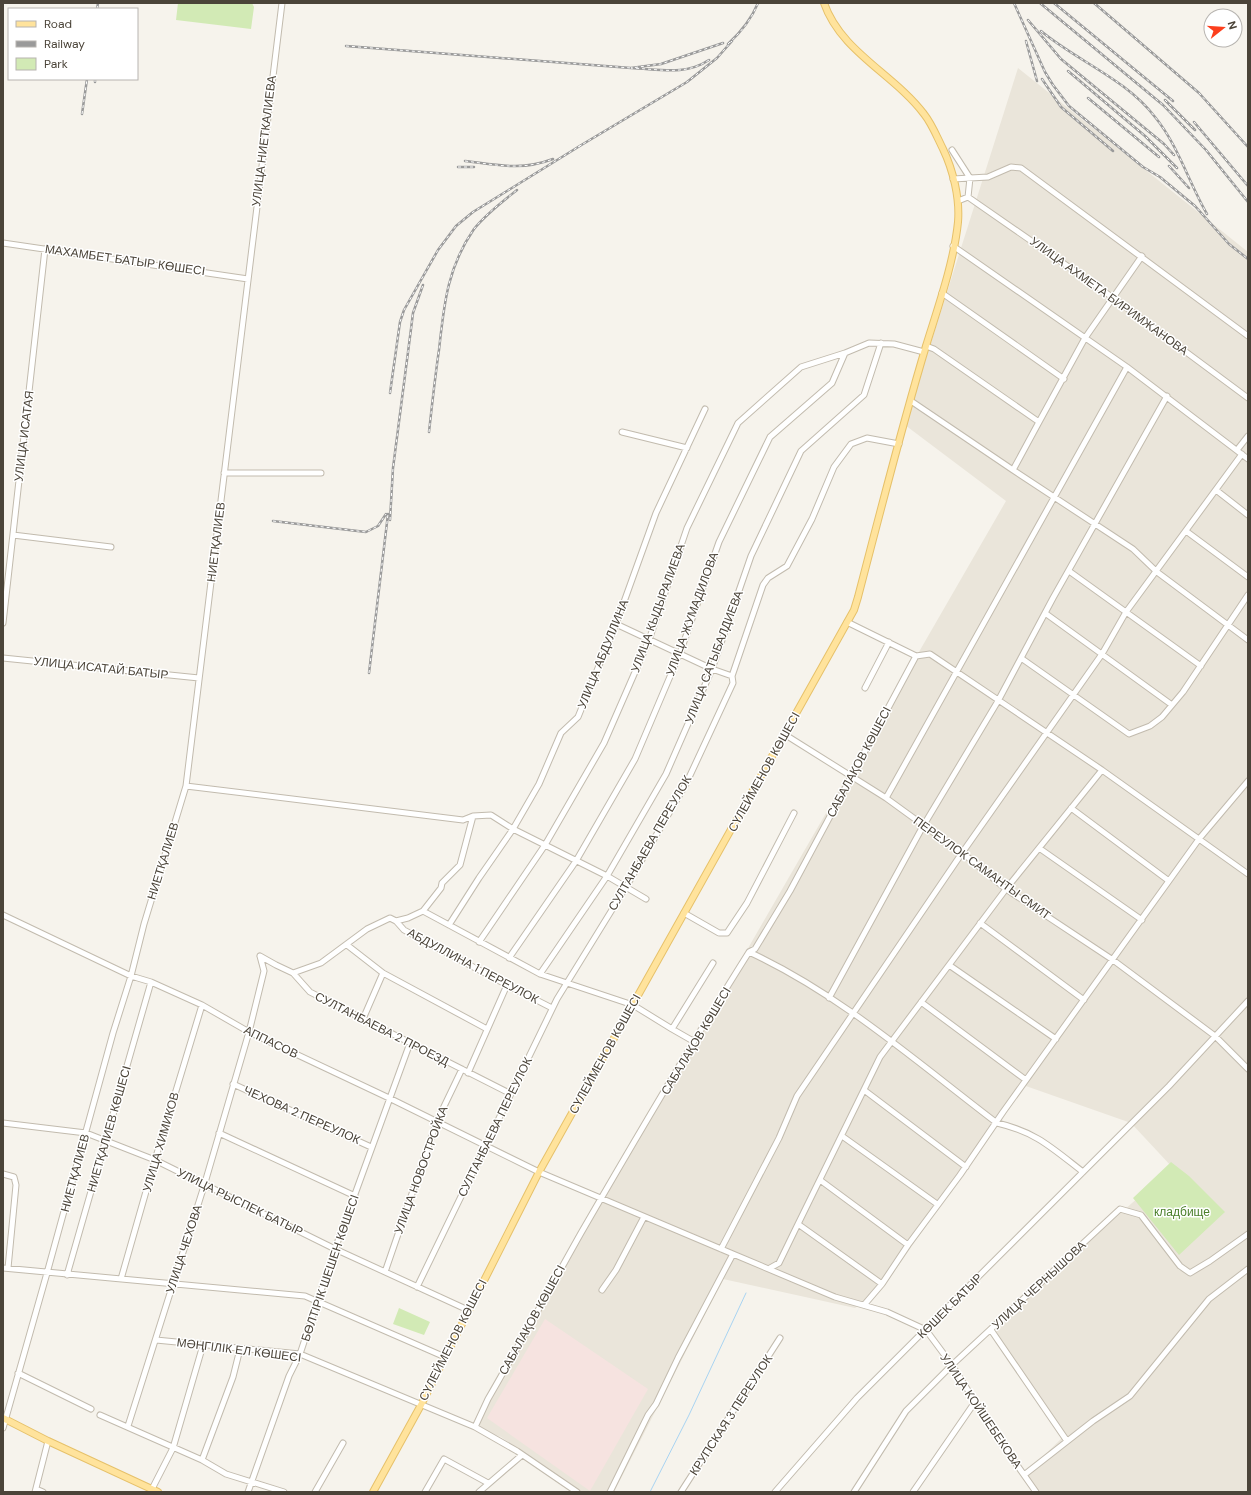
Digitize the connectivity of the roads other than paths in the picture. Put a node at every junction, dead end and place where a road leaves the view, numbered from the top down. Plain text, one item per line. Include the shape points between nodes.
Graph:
1 (282, 3) edge
2 (824, 3) edge
3 (952, 150) dead end
4 (970, 178) junction
5 (953, 179) junction
6 (968, 197) junction
7 (958, 201) junction
8 (3, 243) edge
9 (953, 246) junction
10 (45, 248) junction
11 (1142, 256) junction
12 (248, 279) junction
13 (942, 293) junction
14 (1112, 297) junction
15 (1248, 336) edge
16 (1085, 338) junction
17 (881, 343) junction
18 (925, 349) junction
19 (845, 353) junction
20 (1127, 367) junction
21 (1064, 378) junction
22 (1167, 396) junction
23 (1248, 398) edge
24 (911, 401) junction
25 (705, 409) dead end
26 (1039, 422) junction
27 (622, 432) dead end
28 (1248, 436) edge
29 (899, 444) junction
30 (686, 448) junction
31 (1240, 452) junction
32 (1248, 458) edge
33 (1013, 470) junction
34 (224, 473) junction
35 (321, 473) dead end
36 (1216, 490) junction
37 (1054, 498) junction
38 (1248, 515) edge
39 (1096, 524) junction
40 (1186, 531) junction
41 (13, 535) junction
42 (111, 547) dead end
43 (1068, 571) junction
44 (1157, 572) junction
45 (1248, 576) edge
46 (1248, 595) edge
47 (1126, 612) junction
48 (1045, 613) junction
49 (847, 622) junction
50 (3, 623) edge
51 (616, 624) junction
52 (1228, 626) junction
53 (649, 640) junction
54 (1248, 640) edge
55 (889, 642) junction
56 (680, 654) junction
57 (1102, 654) junction
58 (916, 656) junction
59 (3, 658) edge
60 (1021, 658) junction
61 (1201, 666) junction
62 (712, 669) junction
63 (956, 672) junction
64 (732, 676) junction
65 (200, 678) junction
66 (865, 688) dead end
67 (1072, 694) junction
68 (998, 701) junction
69 (1172, 705) junction
70 (784, 734) junction
71 (1046, 734) junction
72 (1102, 770) junction
73 (851, 776) junction
74 (1248, 781) edge
75 (186, 786) junction
76 (886, 798) junction
77 (1071, 808) junction
78 (794, 813) dead end
79 (473, 816) junction
80 (923, 826) junction
81 (513, 829) junction
82 (1199, 839) junction
83 (544, 845) junction
84 (1039, 848) junction
85 (962, 853) junction
86 (576, 861) junction
87 (1248, 874) edge
88 (607, 876) junction
89 (1169, 881) junction
90 (626, 887) junction
91 (1006, 889) junction
92 (646, 899) dead end
93 (423, 911) junction
94 (684, 913) junction
95 (3, 915) edge
96 (1142, 920) junction
97 (396, 921) junction
98 (980, 923) junction
99 (449, 925) junction
100 (479, 942) junction
101 (347, 945) junction
102 (749, 952) junction
103 (260, 956) joint
104 (510, 958) junction
105 (1113, 960) junction
106 (713, 963) dead end
107 (949, 965) junction
108 (276, 966) junction
109 (264, 971) junction
110 (293, 973) junction
111 (383, 973) junction
112 (540, 974) junction
113 (131, 976) junction
114 (151, 982) junction
115 (566, 983) junction
116 (507, 986) junction
117 (829, 998) junction
118 (1084, 1000) junction
119 (1248, 1001) edge
120 (921, 1002) junction
121 (202, 1005) junction
122 (632, 1005) junction
123 (552, 1008) junction
124 (852, 1014) junction
125 (363, 1019) junction
126 (487, 1029) junction
127 (672, 1029) junction
128 (249, 1032) junction
129 (1215, 1036) junction
130 (1056, 1039) junction
131 (693, 1041) junction
132 (891, 1042) junction
133 (410, 1043) junction
134 (462, 1069) junction
135 (1248, 1069) edge
136 (468, 1073) junction
137 (1026, 1080) junction
138 (233, 1084) junction
139 (864, 1090) junction
140 (511, 1094) junction
141 (389, 1098) junction
142 (437, 1121) junction
143 (3, 1123) edge
144 (997, 1123) junction
145 (86, 1133) junction
146 (219, 1133) junction
147 (842, 1136) junction
148 (106, 1140) junction
149 (371, 1146) junction
150 (485, 1147) junction
151 (155, 1160) junction
152 (966, 1167) junction
153 (539, 1172) junction
154 (1084, 1172) junction
155 (3, 1174) edge
156 (820, 1180) junction
157 (204, 1186) junction
158 (355, 1196) junction
159 (602, 1198) junction
160 (937, 1204) junction
161 (644, 1218) junction
162 (798, 1224) junction
163 (1248, 1234) edge
164 (908, 1245) junction
165 (335, 1249) junction
166 (721, 1249) junction
167 (733, 1254) junction
168 (5, 1268) edge
169 (770, 1268) junction
170 (1248, 1269) edge
171 (385, 1272) junction
172 (48, 1273) junction
173 (67, 1275) junction
174 (121, 1279) junction
175 (173, 1283) junction
176 (882, 1284) junction
177 (417, 1287) junction
178 (602, 1290) dead end
179 (317, 1301) junction
180 (864, 1305) junction
181 (468, 1310) junction
182 (926, 1330) junction
183 (991, 1330) junction
184 (780, 1338) dead end
185 (156, 1340) junction
186 (203, 1345) junction
187 (240, 1349) junction
188 (300, 1354) junction
189 (445, 1357) junction
190 (952, 1365) junction
191 (18, 1373) junction
192 (975, 1402) junction
193 (421, 1405) junction
194 (91, 1409) dead end
195 (100, 1415) dead end
196 (4, 1418) edge
197 (128, 1426) junction
198 (475, 1427) junction
199 (3, 1428) edge
200 (1065, 1439) junction
201 (48, 1441) junction
202 (344, 1443) dead end
203 (173, 1448) junction
204 (522, 1455) junction
205 (202, 1460) junction
206 (1024, 1475) junction
207 (251, 1482) junction
208 (488, 1483) junction
209 (36, 1490) edge
210 (155, 1491) edge
211 (43, 1492) edge
212 (248, 1492) edge
213 (284, 1492) edge
214 (315, 1492) edge
215 (374, 1492) edge
216 (425, 1492) edge
217 (479, 1492) edge
218 (577, 1492) edge
219 (610, 1492) edge
220 (681, 1492) edge
221 (775, 1492) edge
222 (854, 1492) edge
223 (913, 1492) edge
224 (1036, 1492) edge

1 - 12 street, УЛИЦА НИЕТКАЛИЕВА
2 - 5 main road, СҮЛЕЙМЕНОВ КӨШЕСІ via 827,12 850,45 924,114 944,151
3 - 4 street
4 - 5 street
4 - 6 street
4 - 11 street via 988,177 1011,167 1020,168
5 - 7 main road, СҮЛЕЙМЕНОВ КӨШЕСІ
6 - 7 street
6 - 14 street, УЛИЦА АХМЕТА БИРИМЖАНОВА
7 - 9 main road, СҮЛЕЙМЕНОВ КӨШЕСІ via 958,223
8 - 10 street, МАХАМБЕТ БАТЫР КӨШЕСІ
9 - 13 main road, СҮЛЕЙМЕНОВ КӨШЕСІ
9 - 16 street
10 - 12 street, МАХАМБЕТ БАТЫР КӨШЕСІ
10 - 41 street, УЛИЦА ИСАТАЯ
11 - 14 street
11 - 15 street
12 - 34 street, НИЕТҚАЛИЕВ
13 - 18 main road, СҮЛЕЙМЕНОВ КӨШЕСІ
13 - 21 street
14 - 16 street
14 - 23 street, УЛИЦА АХМЕТА БИРИМЖАНОВА
16 - 20 street
16 - 21 street
17 - 18 street
17 - 19 street via 869,343
17 - 62 street, УЛИЦА САТЫБАЛДИЕВА via 864,395 801,451 751,556
18 - 24 main road, СҮЛЕЙМЕНОВ КӨШЕСІ
18 - 26 street via 934,349
19 - 53 street, УЛИЦА КЫДЫРАЛИЕВА via 801,367 738,423 687,528
19 - 56 street, УЛИЦА ЖУМАДИЛОВА via 832,383 770,437 719,542
20 - 22 street
20 - 37 street
21 - 26 street
22 - 31 street
22 - 39 street
24 - 29 main road, СҮЛЕЙМЕНОВ КӨШЕСІ
24 - 33 street
25 - 30 street, УЛИЦА АБДУЛЛИНА
26 - 33 street
27 - 30 street
28 - 31 street
29 - 49 main road, СҮЛЕЙМЕНОВ КӨШЕСІ via 858,597
29 - 64 street, СУЛТАНБАЕВА ПЕРЕУЛОК via 867,438 855,442 845,451 834,467 788,566 768,578 763,585
30 - 51 street, УЛИЦА АБДУЛЛИНА via 656,513
31 - 32 street
31 - 36 street
33 - 37 street
34 - 35 street
34 - 65 street, НИЕТҚАЛИЕВ
36 - 38 street
36 - 40 street
37 - 39 street
37 - 63 street
39 - 43 street
39 - 44 street via 1133,549
40 - 44 street
40 - 45 street
41 - 42 street
41 - 50 street, УЛИЦА ИСАТАЯ
43 - 47 street
43 - 48 street
44 - 47 street
44 - 52 street
46 - 52 street
47 - 57 street
47 - 61 street
48 - 57 street
48 - 60 street
49 - 55 street
49 - 70 main road, СҮЛЕЙМЕНОВ КӨШЕСІ
51 - 53 street
51 - 81 street, УЛИЦА АБДУЛЛИНА via 578,717 561,733 539,784
52 - 54 street
52 - 61 street
53 - 56 street
53 - 83 street, УЛИЦА КЫДЫРАЛИЕВА via 604,743
55 - 58 street
55 - 66 street
56 - 62 street
56 - 86 street, УЛИЦА ЖУМАДИЛОВА via 636,759
57 - 67 street
57 - 69 street
58 - 63 street via 930,654
58 - 73 street, САБАЛАҚОВ КӨШЕСІ
59 - 65 street, УЛИЦА ИСАТАЙ БАТЫР
60 - 67 street
60 - 68 street
61 - 69 street
62 - 64 street
62 - 88 street, УЛИЦА САТЫБАЛДИЕВА via 666,774
63 - 68 street
63 - 76 street
64 - 90 street, СУЛТАНБАЕВА ПЕРЕУЛОК via 733,683 686,784
65 - 75 street, НИЕТҚАЛИЕВ
67 - 69 street via 1129,734 1150,726
67 - 71 street
68 - 71 street
68 - 80 street
70 - 73 street, ПЕРЕУЛОК САМАНТЫ СМИТ
70 - 94 main road, СҮЛЕЙМЕНОВ КӨШЕСІ
71 - 72 street
71 - 85 street
72 - 77 street
72 - 82 street
73 - 76 street, ПЕРЕУЛОК САМАНТЫ СМИТ
73 - 102 street, САБАЛАҚОВ КӨШЕСІ via 790,891 755,949
74 - 82 street
75 - 79 street via 463,820
75 - 113 street, НИЕТҚАЛИЕВ
76 - 80 street, ПЕРЕУЛОК САМАНТЫ СМИТ
77 - 84 street
77 - 89 street
78 - 94 street via 747,903 728,933 719,933
79 - 81 street via 491,815
79 - 93 street via 460,865 442,883
80 - 85 street, ПЕРЕУЛОК САМАНТЫ СМИТ
80 - 117 street
81 - 83 street
81 - 99 street, УЛИЦА АБДУЛЛИНА
82 - 87 street
82 - 89 street
83 - 86 street
83 - 100 street, УЛИЦА КЫДЫРАЛИЕВА
84 - 91 street
84 - 96 street
85 - 91 street, ПЕРЕУЛОК САМАНТЫ СМИТ
85 - 124 street
86 - 88 street
86 - 104 street, УЛИЦА ЖУМАДИЛОВА
88 - 90 street
88 - 112 street, УЛИЦА САТЫБАЛДИЕВА
89 - 96 street
90 - 92 street
90 - 115 street, СУЛТАНБАЕВА ПЕРЕУЛОК
91 - 98 street
91 - 105 street, ПЕРЕУЛОК САМАНТЫ СМИТ
93 - 97 street
93 - 99 street
94 - 122 main road, СҮЛЕЙМЕНОВ КӨШЕСІ
95 - 113 street, АППАСОВ
96 - 105 street
97 - 101 street via 390,918 379,923
97 - 116 street, АБДУЛЛИНА 1 ПЕРЕУЛОК via 404,930
98 - 107 street
98 - 118 street
99 - 100 street
100 - 104 street
101 - 110 street via 321,963
101 - 111 street
102 - 117 street
102 - 131 street, САБАЛАҚОВ КӨШЕСІ
103 - 108 street, СУЛТАНБАЕВА 2 ПРОЕЗД
103 - 109 street, УЛИЦА ЧЕХОВА
104 - 112 street
105 - 118 street
105 - 129 street, ПЕРЕУЛОК САМАНТЫ СМИТ
106 - 127 street
107 - 120 street
107 - 130 street
108 - 109 street
108 - 110 street, СУЛТАНБАЕВА 2 ПРОЕЗД
109 - 128 street, УЛИЦА ЧЕХОВА
110 - 125 street, СУЛТАНБАЕВА 2 ПРОЕЗД via 310,992
111 - 125 street
111 - 126 street
112 - 115 street
113 - 114 street, АППАСОВ
113 - 145 street, НИЕТҚАЛИЕВ
114 - 121 street, АППАСОВ
114 - 148 street, НИЕТҚАЛИЕВ КӨШЕСІ
115 - 122 street
115 - 123 street, СУЛТАНБАЕВА ПЕРЕУЛОК
116 - 123 street, АБДУЛЛИНА 1 ПЕРЕУЛОК
116 - 126 street
117 - 124 street
118 - 130 street
119 - 129 street, КӨШЕК БАТЫР
120 - 132 street
120 - 137 street
121 - 128 street, АППАСОВ
121 - 151 street, УЛИЦА ХИМИКОВ
122 - 127 street
122 - 153 main road, СҮЛЕЙМЕНОВ КӨШЕСІ
123 - 140 street, СУЛТАНБАЕВА ПЕРЕУЛОК
124 - 132 street
124 - 166 street via 797,1096 779,1138
125 - 133 street, СУЛТАНБАЕВА 2 ПРОЕЗД
126 - 136 street
127 - 131 street
128 - 138 street, УЛИЦА ЧЕХОВА
128 - 141 street, АППАСОВ
129 - 135 street, ПЕРЕУЛОК САМАНТЫ СМИТ
129 - 154 street, КӨШЕК БАТЫР
130 - 137 street
131 - 159 street, САБАЛАҚОВ КӨШЕСІ
132 - 139 street via 880,1057
132 - 144 street
133 - 134 street, СУЛТАНБАЕВА 2 ПРОЕЗД
133 - 141 street, БӨЛТІРІК ШЕШЕН КӨШЕСІ
134 - 136 street, СУЛТАНБАЕВА 2 ПРОЕЗД
134 - 142 street, УЛИЦА НОВОСТРОЙКА
136 - 140 street, СУЛТАНБАЕВА 2 ПРОЕЗД
137 - 144 street
138 - 146 street, УЛИЦА ЧЕХОВА
138 - 149 street, ЧЕХОВА 2 ПЕРЕУЛОК
139 - 147 street
139 - 152 street
140 - 150 street, СУЛТАНБАЕВА ПЕРЕУЛОК
141 - 142 street, АППАСОВ
141 - 149 street, БӨЛТІРІК ШЕШЕН КӨШЕСІ
142 - 150 street, АППАСОВ
142 - 171 street, УЛИЦА НОВОСТРОЙКА
143 - 145 street, УЛИЦА РЫСПЕК БАТЫР
144 - 152 street
144 - 154 street via 1019,1128 1039,1138
145 - 148 street, УЛИЦА РЫСПЕК БАТЫР
145 - 172 street, НИЕТҚАЛИЕВ
146 - 157 street, УЛИЦА ЧЕХОВА
146 - 158 street
147 - 156 street
147 - 160 street
148 - 151 street, УЛИЦА РЫСПЕК БАТЫР
148 - 173 street, НИЕТҚАЛИЕВ КӨШЕСІ
149 - 158 street, БӨЛТІРІК ШЕШЕН КӨШЕСІ
150 - 153 street, АППАСОВ
150 - 177 street, СУЛТАНБАЕВА ПЕРЕУЛОК
151 - 157 street, УЛИЦА РЫСПЕК БАТЫР
151 - 174 street, УЛИЦА ХИМИКОВ
152 - 160 street
153 - 159 street, АППАСОВ
153 - 181 main road, СҮЛЕЙМЕНОВ КӨШЕСІ
154 - 182 street, КӨШЕК БАТЫР
155 - 168 street via 14,1177 16,1185
156 - 162 street
156 - 164 street
157 - 165 street, УЛИЦА РЫСПЕК БАТЫР
157 - 175 street, УЛИЦА ЧЕХОВА
158 - 165 street, БӨЛТІРІК ШЕШЕН КӨШЕСІ
159 - 161 street, АППАСОВ
159 - 198 street, САБАЛАҚОВ КӨШЕСІ via 488,1399
160 - 164 street
161 - 166 street, АППАСОВ
161 - 178 street via 616,1270
162 - 169 street via 779,1263
162 - 176 street
163 - 183 street, УЛИЦА ЧЕРНЫШОВА via 1190,1273 1180,1266 1141,1215 1120,1209
164 - 176 street
165 - 171 street, УЛИЦА РЫСПЕК БАТЫР
165 - 179 street, БӨЛТІРІК ШЕШЕН КӨШЕСІ
166 - 167 street, АППАСОВ
167 - 169 street, АППАСОВ
167 - 219 street
168 - 172 street
169 - 180 street, АППАСОВ via 835,1297
170 - 200 street via 1209,1299 1130,1396
171 - 177 street, УЛИЦА РЫСПЕК БАТЫР
172 - 173 street
172 - 191 street, НИЕТҚАЛИЕВ
173 - 174 street
174 - 175 street
175 - 179 street via 304,1296
175 - 185 street, УЛИЦА ЧЕХОВА
176 - 180 street
177 - 181 street, УЛИЦА РЫСПЕК БАТЫР
179 - 188 street, БӨЛТІРІК ШЕШЕН КӨШЕСІ
179 - 189 street
180 - 182 street, АППАСОВ via 887,1312
181 - 189 main road, СҮЛЕЙМЕНОВ КӨШЕСІ
182 - 190 street, УЛИЦА КОЙШЕБЕКОВА
182 - 221 street, КӨШЕК БАТЫР via 857,1398
183 - 190 street, УЛИЦА ЧЕРНЫШОВА
183 - 200 street
184 - 220 street, КРУПСКАЯ 3 ПЕРЕУЛОК
185 - 186 street, МӘҢГІЛІК ЕЛ КӨШЕСІ
185 - 197 street, УЛИЦА ЧЕХОВА
186 - 187 street, МӘҢГІЛІК ЕЛ КӨШЕСІ
186 - 203 street
187 - 188 street, МӘҢГІЛІК ЕЛ КӨШЕСІ
187 - 205 street via 234,1377
188 - 193 street, МӘҢГІЛІК ЕЛ КӨШЕСІ
188 - 207 street, БӨЛТІРІК ШЕШЕН КӨШЕСІ via 289,1376
189 - 193 main road, СҮЛЕЙМЕНОВ КӨШЕСІ
190 - 192 street, УЛИЦА КОЙШЕБЕКОВА
190 - 222 street, УЛИЦА ЧЕРНЫШОВА via 906,1411
191 - 194 street
191 - 196 street, НИЕТҚАЛИЕВ
192 - 206 street, УЛИЦА КОЙШЕБЕКОВА
192 - 223 street
193 - 198 street, МӘҢГІЛІК ЕЛ КӨШЕСІ
193 - 215 main road, СҮЛЕЙМЕНОВ КӨШЕСІ
195 - 197 street
196 - 199 street, НИЕТҚАЛИЕВ
196 - 201 main road
197 - 203 street
198 - 204 street, МӘҢГІЛІК ЕЛ КӨШЕСІ
200 - 206 street
201 - 209 street
201 - 210 main road
202 - 214 street
203 - 205 street
203 - 210 street
204 - 208 street
204 - 218 street, МӘҢГІЛІК ЕЛ КӨШЕСІ
205 - 207 street via 226,1474
206 - 224 street, УЛИЦА КОЙШЕБЕКОВА
207 - 212 street, БӨЛТІРІК ШЕШЕН КӨШЕСІ
207 - 213 street
208 - 216 street via 444,1459
208 - 217 street
209 - 211 street

